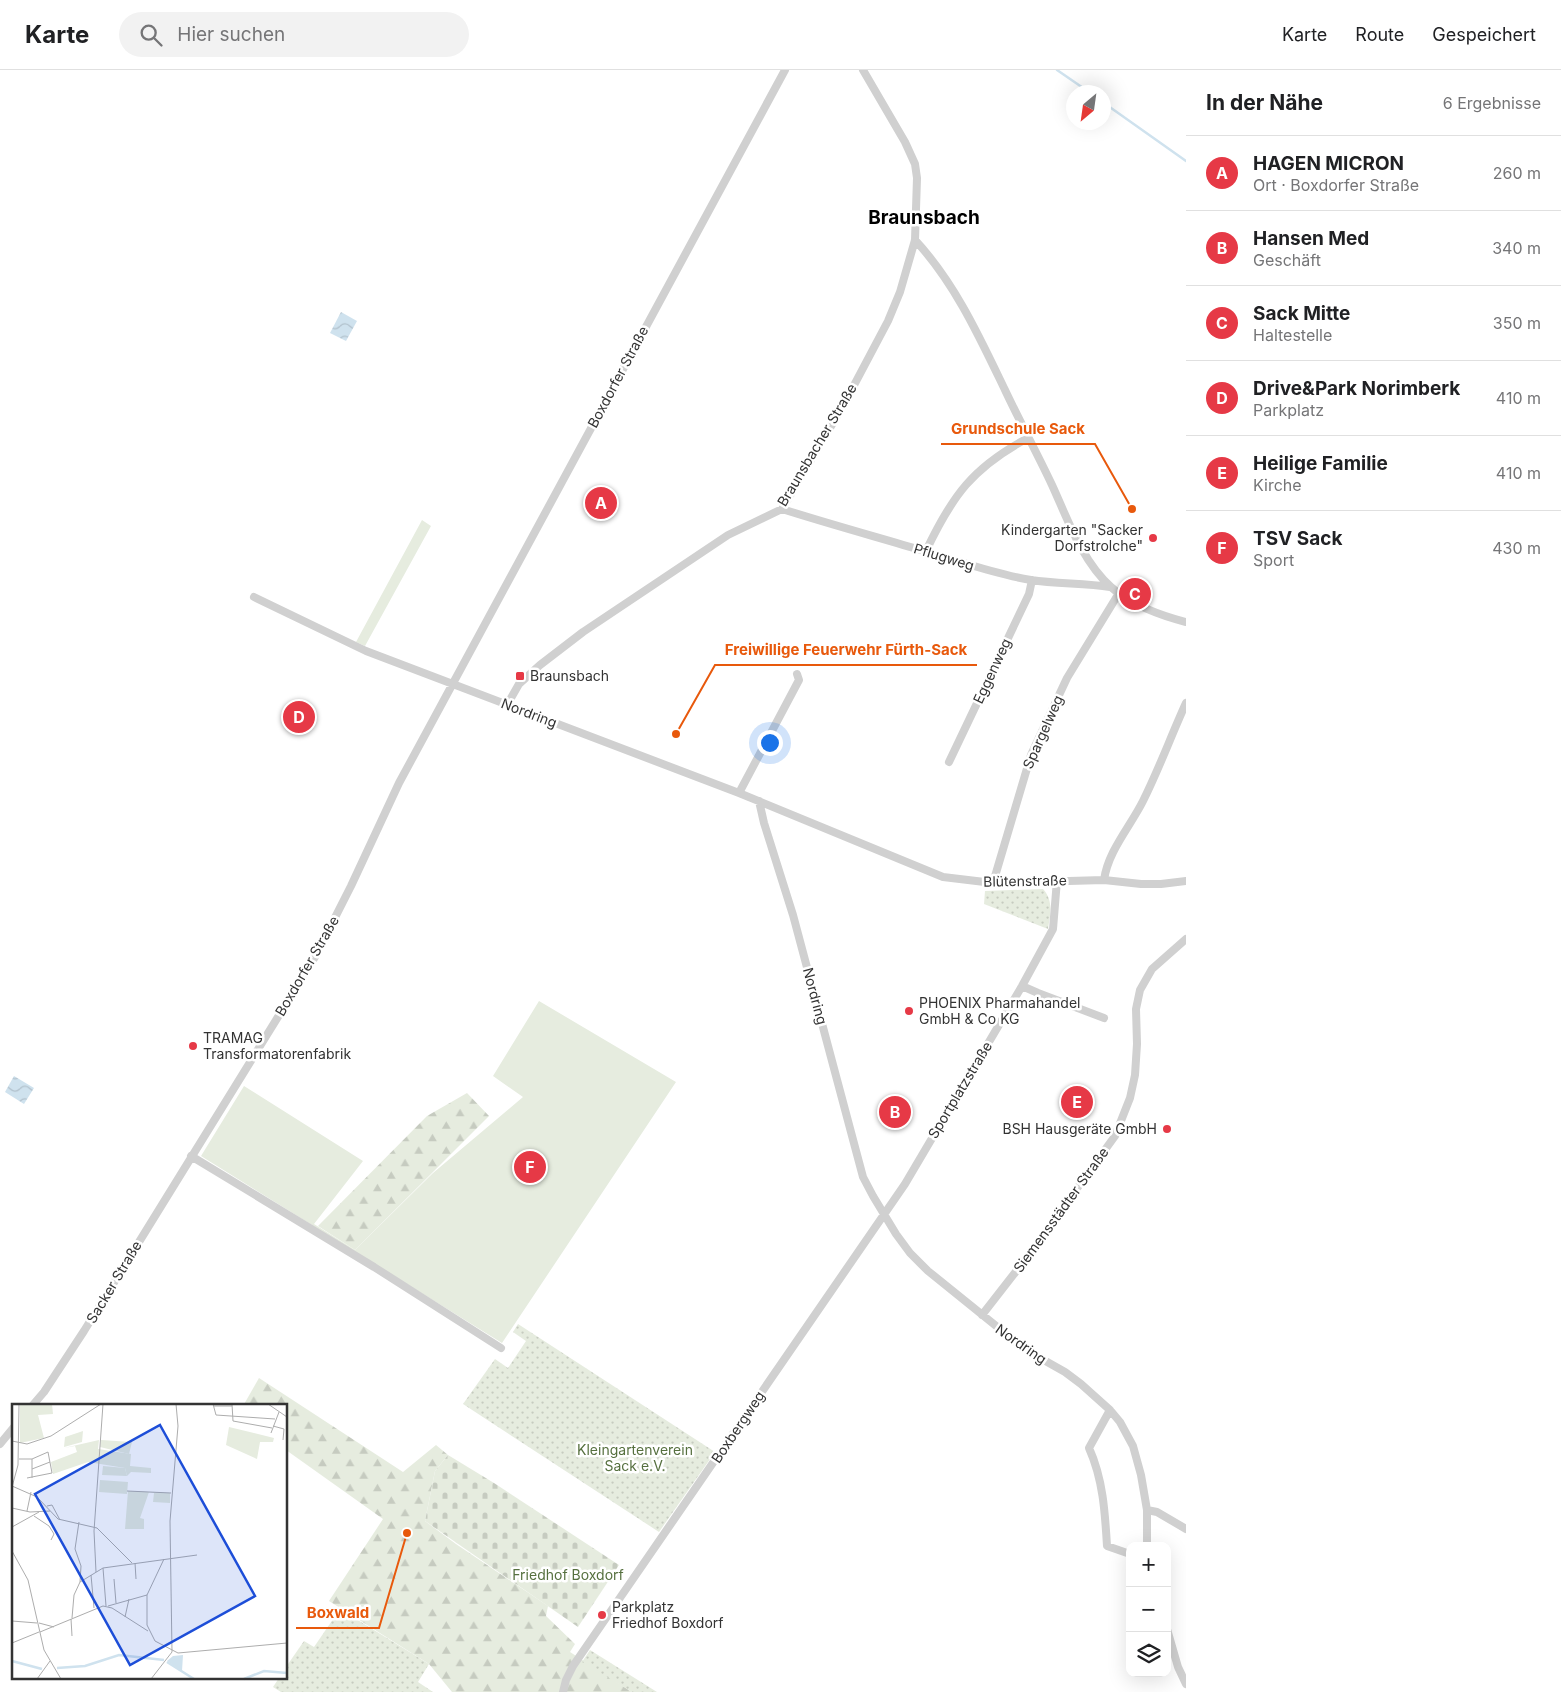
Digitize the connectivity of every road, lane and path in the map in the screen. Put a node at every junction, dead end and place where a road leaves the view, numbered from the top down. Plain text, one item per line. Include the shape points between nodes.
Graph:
1 (785, 70) edge
2 (863, 70) edge
3 (915, 240) junction
4 (1028, 438) junction
5 (782, 509) junction
6 (926, 551) junction
7 (1032, 580) junction
8 (1110, 586) junction
9 (1119, 593) junction
10 (254, 597) dead end
11 (1186, 622) edge
12 (797, 674) dead end
13 (452, 684) junction
14 (1186, 703) edge
15 (507, 704) junction
16 (949, 762) dead end
17 (739, 793) junction
18 (760, 801) junction
19 (1057, 880) junction
20 (1104, 880) junction
21 (1186, 881) edge
22 (993, 883) junction
23 (1186, 939) edge
24 (1022, 986) junction
25 (1104, 1018) dead end
26 (191, 1156) junction
27 (884, 1213) junction
28 (982, 1315) junction
29 (501, 1348) dead end
30 (34, 1404) edge
31 (1110, 1410) junction
32 (12, 1429) edge
33 (0, 1444) edge
34 (1147, 1510) junction
35 (1186, 1529) edge
36 (1147, 1542) edge
37 (1126, 1553) edge
38 (1168, 1632) edge
39 (1186, 1684) edge
40 (563, 1692) edge

1 - 13 street, Boxdorfer Straße
2 - 3 street, Braunsbacher Straße via 915,164
3 - 4 street via 928,254 980,336
3 - 5 street, Braunsbacher Straße via 900,292 885,328
4 - 6 street via 994,458 959,492 945,511
4 - 8 street via 1084,553
5 - 6 street, Pflugweg
5 - 15 street, Braunsbacher Straße via 728,535 583,632 519,684
6 - 7 street, Pflugweg via 974,567
7 - 8 street, Pflugweg
7 - 16 street, Eggenweg
8 - 9 street
9 - 11 street via 1141,606
9 - 22 street, Spargelweg via 1067,678 1034,749
10 - 13 street via 366,651
12 - 17 street via 799,680
13 - 15 street, Nordring
13 - 26 street, Boxdorfer Straße via 399,783 315,957
14 - 20 street via 1157,774 1106,866
15 - 17 street, Nordring
17 - 18 street, Nordring
18 - 22 street, Blütenstraße via 943,877
18 - 27 street, Nordring via 863,1177
19 - 20 street, Blütenstraße
19 - 22 street, Blütenstraße
19 - 24 street, Sportplatzstraße via 1053,929
20 - 21 street, Blütenstraße via 1141,884
23 - 28 street, Siemensstädter Straße via 1152,969 1140,990 1135,1023 1135,1075 1115,1136
24 - 25 street
24 - 27 street, Sportplatzstraße via 905,1184
26 - 29 street
26 - 30 street, Sacker Straße via 84,1331
27 - 28 street, Nordring via 910,1253
27 - 40 street, Boxbergweg via 573,1666
28 - 31 street, Nordring via 1026,1350 1065,1372
31 - 34 street, Nordring via 1133,1446
31 - 37 street via 1089,1448 1097,1467 1104,1503 1107,1546
32 - 33 street
34 - 35 street via 1157,1512
34 - 36 street, Nordring
38 - 39 street

